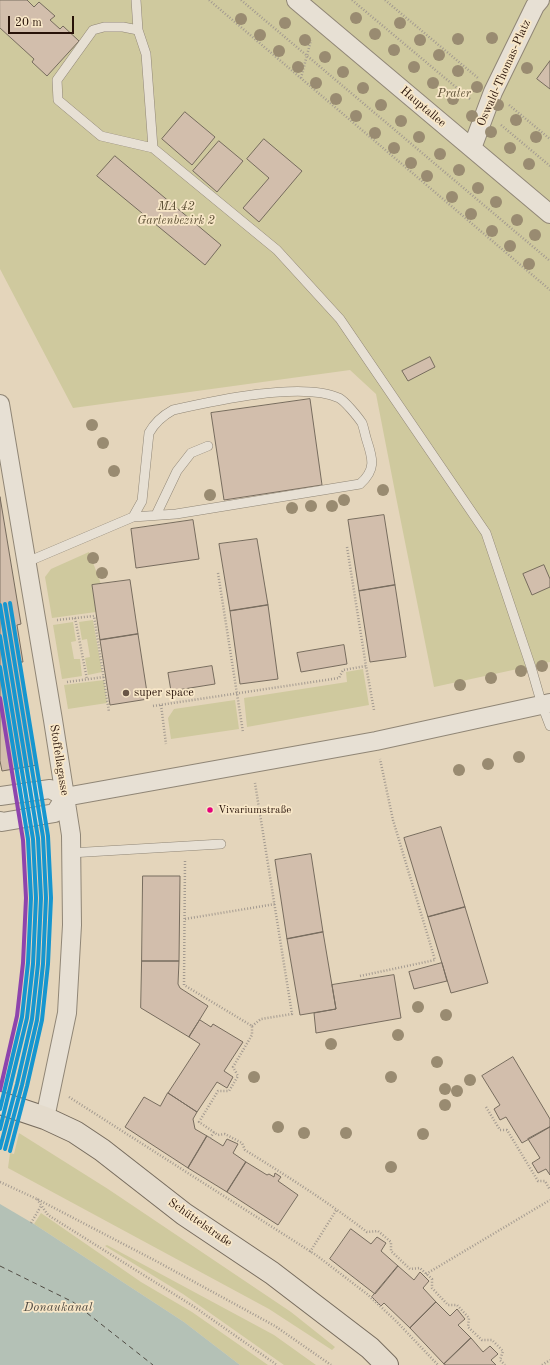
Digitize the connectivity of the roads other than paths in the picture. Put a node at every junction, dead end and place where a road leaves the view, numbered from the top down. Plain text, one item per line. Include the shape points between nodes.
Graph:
1 (136, 0) edge
2 (296, 0) edge
3 (540, 0) edge
4 (138, 30) junction
5 (153, 148) junction
6 (472, 148) junction
7 (550, 214) edge
8 (0, 404) edge
9 (208, 446) dead end
10 (156, 515) junction
11 (133, 517) junction
12 (28, 566) junction
13 (546, 704) edge
14 (550, 726) edge
15 (0, 796) edge
16 (66, 796) junction
17 (0, 821) edge
18 (221, 844) dead end
19 (70, 853) junction
20 (0, 1103) edge
21 (45, 1118) junction
22 (387, 1365) edge

1 - 4 lane
2 - 6 street, Hauptallee
3 - 6 street, Oswald-Thomas-Platz via 493,92
4 - 5 lane via 146,54
4 - 5 lane via 123,27 93,30 58,80 58,100 101,136
5 - 13 lane via 277,250 340,319 486,533
6 - 7 street, Hauptallee
8 - 12 street, Stoffellagasse
9 - 10 lane via 192,453 177,471
10 - 11 lane
10 - 11 lane via 176,514 360,484 368,478 372,469 372,458 362,423 341,399 309,392 262,394 173,410 161,416 149,433 142,501
11 - 12 lane
12 - 16 street, Stoffellagasse
13 - 14 lane
13 - 16 street via 376,741
15 - 16 street via 50,789
16 - 17 street via 54,813
16 - 19 street, Stoffellagasse via 71,835
18 - 19 lane
19 - 21 street, Stoffellagasse via 72,925 67,1013
20 - 21 main road, Schüttelstraße
21 - 22 main road, Schüttelstraße via 75,1132 102,1150 184,1214 272,1273 370,1348

